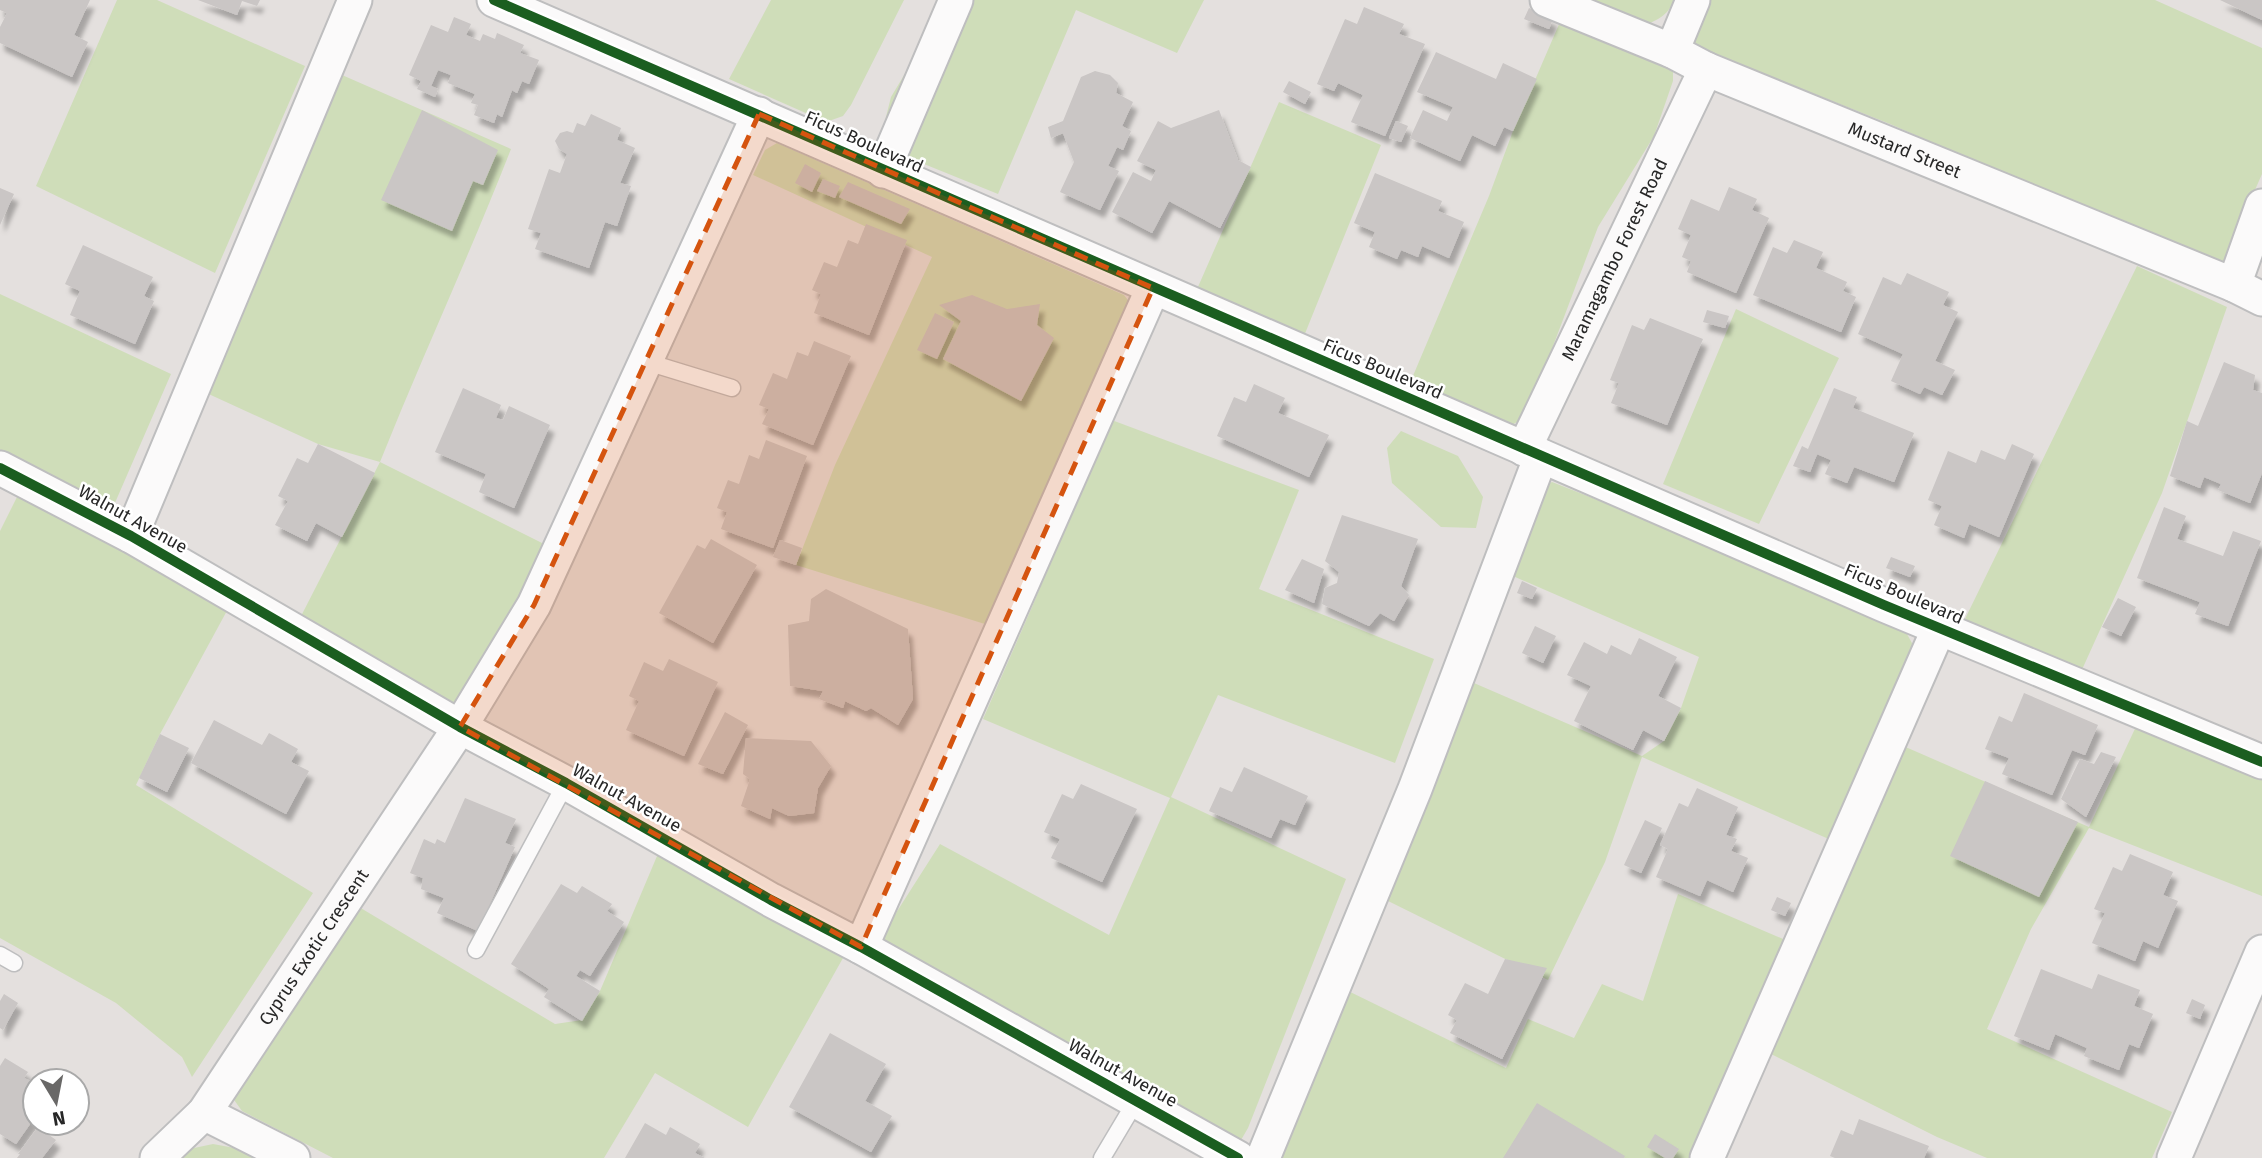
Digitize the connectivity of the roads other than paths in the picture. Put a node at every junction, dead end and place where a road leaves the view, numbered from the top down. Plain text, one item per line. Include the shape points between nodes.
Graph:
1 (355, 0) edge
2 (494, 0) edge
3 (956, 0) edge
4 (1547, 0) edge
5 (1693, 0) edge
6 (1672, 51) junction
7 (1706, 69) junction
8 (758, 114) junction
9 (883, 171) junction
10 (2262, 206) edge
11 (1153, 288) junction
12 (2248, 292) edge
13 (647, 362) junction
14 (732, 388) dead end
15 (1533, 453) junction
16 (0, 468) edge
17 (131, 536) junction
18 (1938, 628) junction
19 (460, 727) junction
20 (2262, 762) edge
21 (566, 783) junction
22 (861, 947) junction
23 (476, 950) dead end
24 (2262, 952) edge
25 (1136, 1101) junction
26 (204, 1113) junction
27 (157, 1158) edge
28 (293, 1158) edge
29 (1102, 1158) edge
30 (1238, 1158) edge
31 (1263, 1158) edge
32 (1707, 1158) edge
33 (2174, 1158) edge

1 - 17 street
2 - 8 street, Ficus Boulevard
3 - 9 street
4 - 6 street, Mustard Street
5 - 6 street
6 - 7 street, Mustard Street
7 - 12 street, Mustard Street
7 - 15 street, Maramagambo Forest Road
8 - 9 street, Ficus Boulevard
8 - 13 street, Cyprus Exotic Crescent
9 - 11 street, Ficus Boulevard
10 - 12 street
11 - 15 street, Ficus Boulevard
11 - 22 street
13 - 14 lane
13 - 19 street, Cyprus Exotic Crescent via 534,605
15 - 18 street, Ficus Boulevard
15 - 31 street, Maramagambo Forest Road via 1415,789
16 - 17 street, Walnut Avenue
17 - 19 street, Walnut Avenue
18 - 20 street, Ficus Boulevard
18 - 32 street
19 - 21 street, Walnut Avenue
19 - 26 street, Cyprus Exotic Crescent
21 - 22 street, Walnut Avenue
21 - 23 lane
22 - 25 street, Walnut Avenue
24 - 33 street
25 - 29 lane
25 - 30 street, Walnut Avenue
26 - 27 street, Cyprus Exotic Crescent
26 - 28 street

